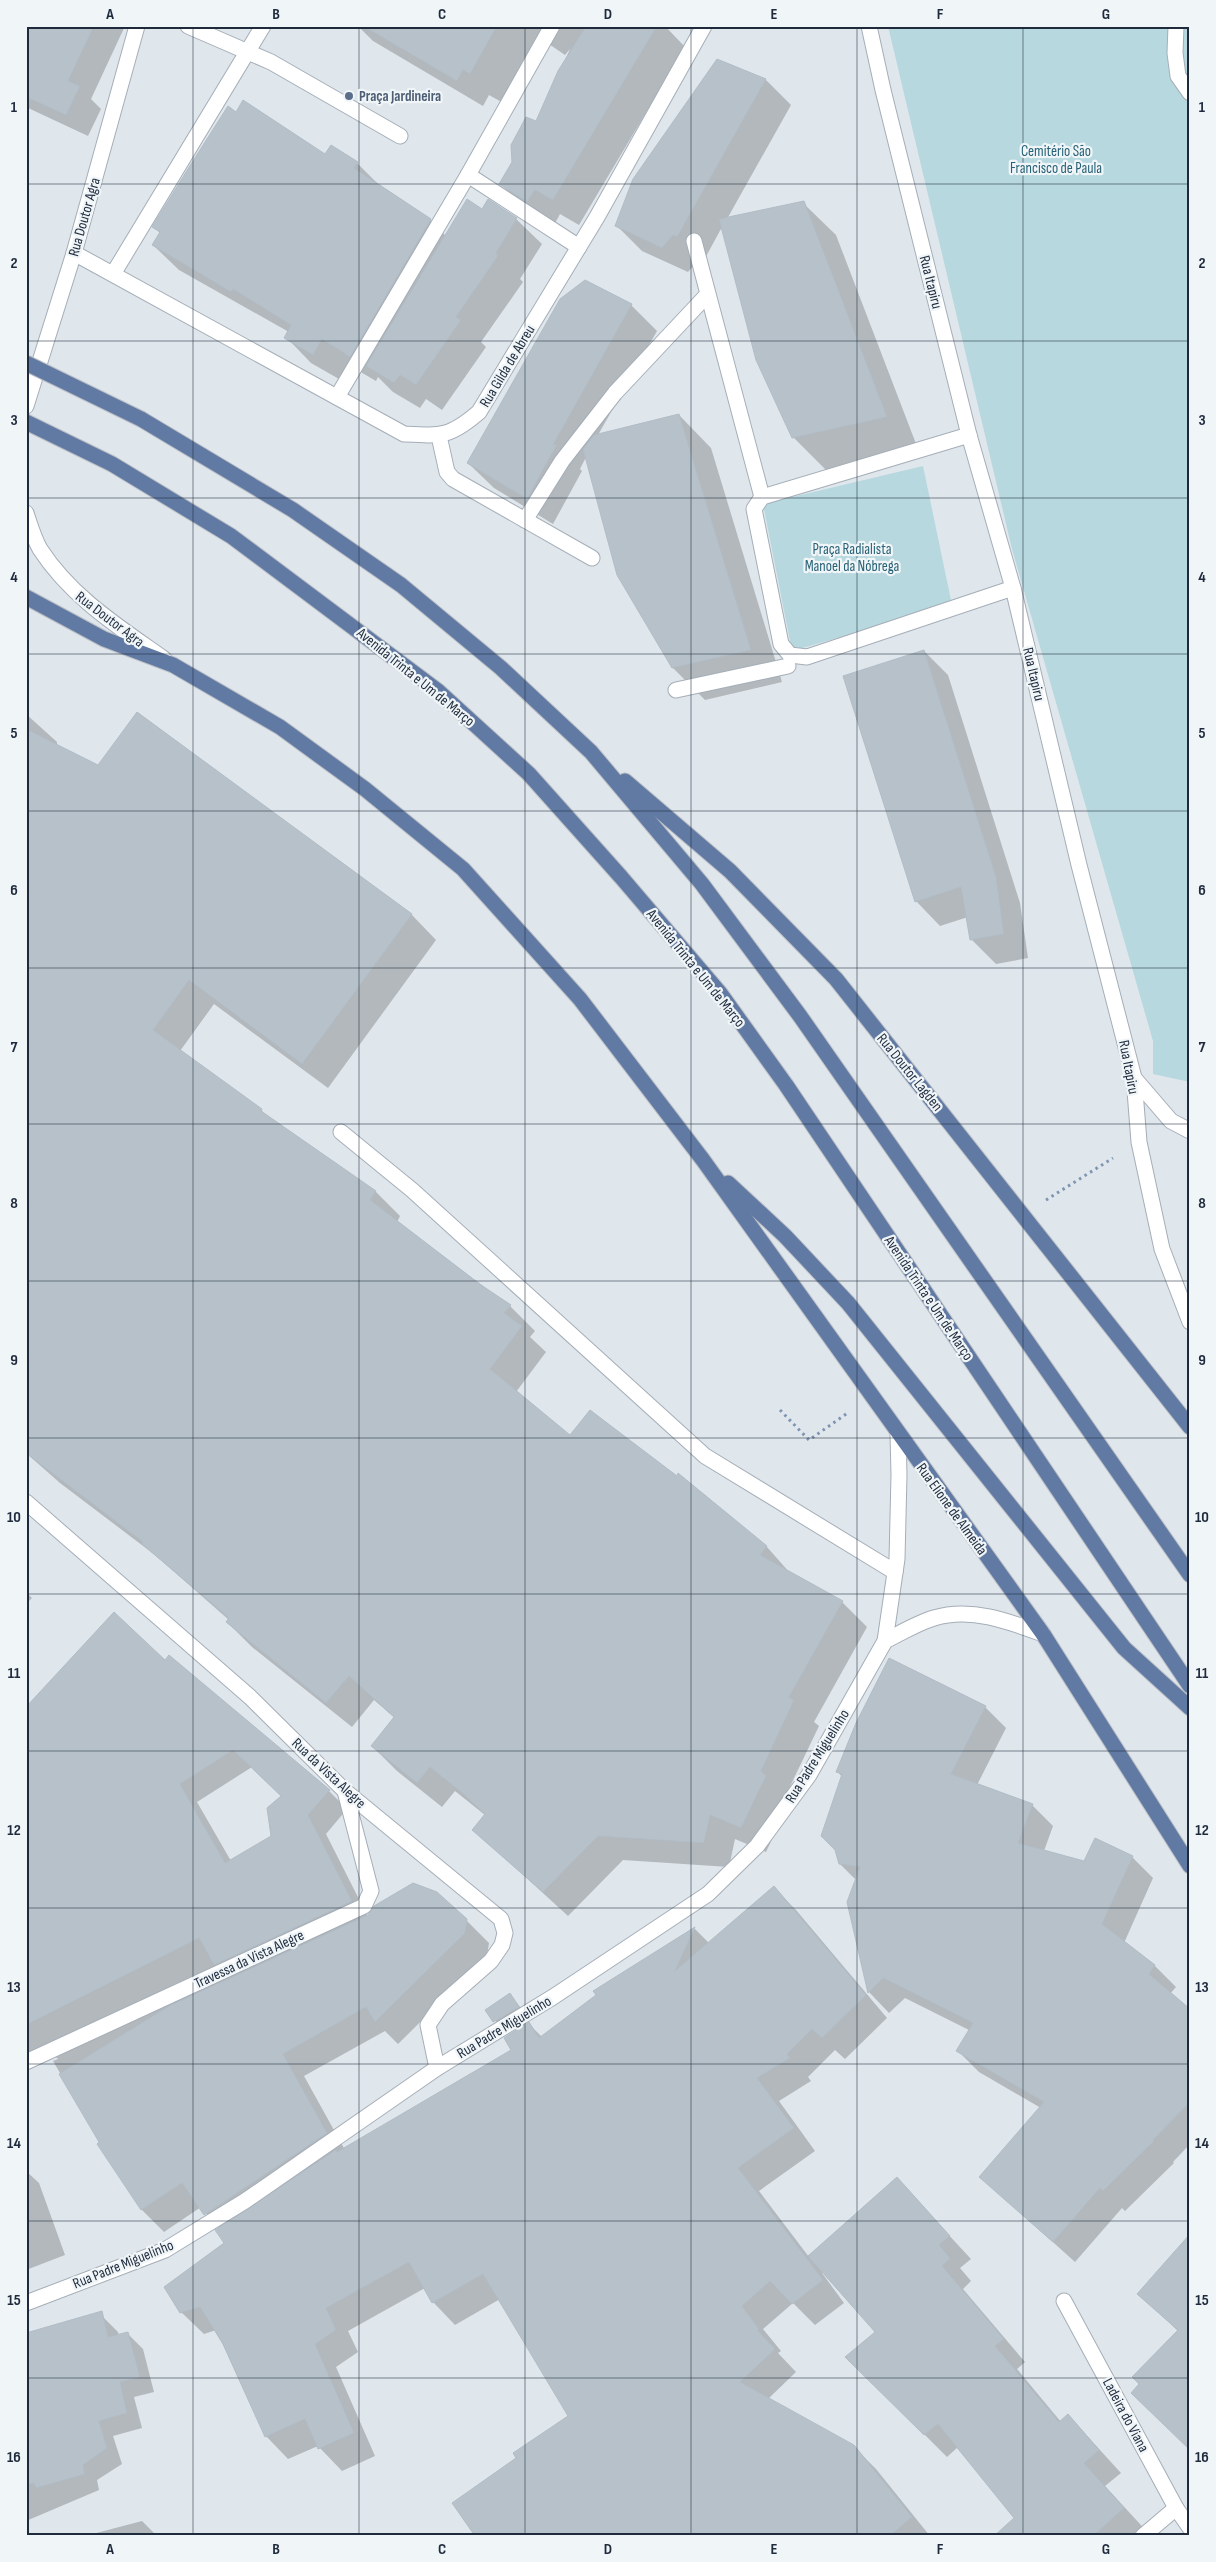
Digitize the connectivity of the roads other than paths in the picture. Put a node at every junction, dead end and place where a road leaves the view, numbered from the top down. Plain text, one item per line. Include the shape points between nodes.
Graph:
1 (137, 26) edge
2 (188, 26) edge
3 (262, 26) edge
4 (552, 26) edge
5 (704, 26) edge
6 (869, 26) edge
7 (1176, 26) edge
8 (210, 30) edge
9 (247, 52) junction
10 (1190, 93) edge
11 (400, 136) dead end
12 (468, 175) junction
13 (694, 241) dead end
14 (579, 247) junction
15 (74, 253) junction
16 (113, 274) junction
17 (707, 295) junction
18 (26, 363) edge
19 (337, 397) junction
20 (26, 406) edge
21 (26, 422) edge
22 (439, 436) junction
23 (969, 436) junction
24 (762, 497) junction
25 (26, 513) edge
26 (525, 520) junction
27 (592, 558) dead end
28 (1013, 588) junction
29 (26, 597) edge
30 (174, 665) junction
31 (788, 666) dead end
32 (676, 690) dead end
33 (591, 752) junction
34 (1134, 1078) junction
35 (1190, 1131) edge
36 (341, 1132) dead end
37 (703, 1160) junction
38 (1190, 1322) edge
39 (1190, 1427) edge
40 (898, 1434) junction
41 (26, 1502) edge
42 (895, 1572) junction
43 (1190, 1575) edge
44 (1042, 1634) junction
45 (885, 1641) junction
46 (1190, 1686) edge
47 (1190, 1708) edge
48 (345, 1791) junction
49 (1190, 1866) edge
50 (26, 2062) edge
51 (437, 2068) junction
52 (1064, 2301) dead end
53 (26, 2303) edge
54 (1176, 2508) junction
55 (1190, 2528) edge
56 (1143, 2536) edge

1 - 15 street, Rua Doutor Agra
2 - 8 street
3 - 9 street
4 - 12 street
5 - 14 street, Rua Gilda de Abreu
6 - 23 street, Rua Itapiru
7 - 10 street via 1178,76
8 - 9 street
9 - 11 street
9 - 16 street
12 - 14 street
12 - 19 street
13 - 17 street
14 - 22 street, Rua Gilda de Abreu via 479,412 460,428
15 - 16 street, Rua Gilda de Abreu
15 - 20 street, Rua Doutor Agra
16 - 19 street, Rua Gilda de Abreu
17 - 24 street
17 - 26 street via 615,394 562,460
18 - 33 main road, bridge via 141,419 293,510 401,585 501,668
19 - 22 street, Rua Gilda de Abreu via 404,434
21 - 46 main road, Avenida Trinta e Um de Março via 112,464 231,536 438,691 529,774 720,993 786,1085
22 - 26 street via 447,472 454,479
23 - 24 street
23 - 28 street, Rua Itapiru
24 - 28 street via 754,509 781,644 790,655 807,657
25 - 30 street, Rua Doutor Agra via 39,548 68,586 113,624
26 - 27 street
28 - 34 street, Rua Itapiru
29 - 30 main road via 104,639
30 - 37 main road via 280,727 365,789 463,869 580,999
31 - 32 street
33 - 39 main road, Rua Doutor Lagden via 730,871 836,979
33 - 43 main road via 702,884 794,1008
34 - 35 street via 1171,1121
34 - 38 street, Rua Itapiru via 1139,1142 1162,1249
36 - 42 street via 412,1190 705,1456
37 - 40 main road, Rua Elione de Almeida
37 - 47 main road via 785,1236 848,1302 1124,1648
40 - 42 street, Rua Padre Miguelinho
40 - 44 main road, Rua Elione de Almeida
41 - 48 street, Rua da Vista Alegre via 250,1697
42 - 45 street, Rua Padre Miguelinho
44 - 45 street via 1010,1622 959,1613 934,1618
44 - 49 main road, Rua Elione de Almeida
45 - 51 street, Rua Padre Miguelinho via 809,1775 757,1846 708,1894 553,1997
48 - 50 street, Travessa da Vista Alegre via 371,1891 364,1906
48 - 51 street, Rua da Vista Alegre via 501,1919 502,1945 491,1962 442,2004 428,2025
51 - 53 street, Rua Padre Miguelinho via 245,2201 165,2250
52 - 54 street, Ladeira do Viana
54 - 55 street, Ladeira do Viana
54 - 56 street

